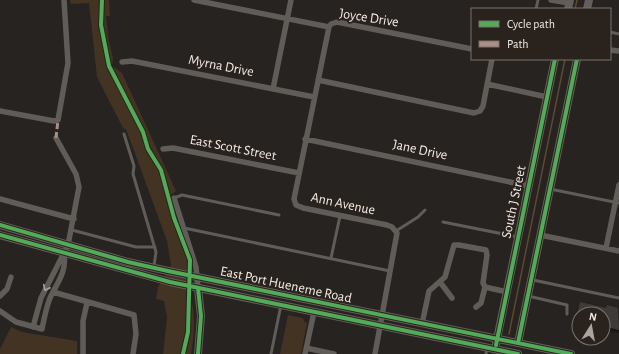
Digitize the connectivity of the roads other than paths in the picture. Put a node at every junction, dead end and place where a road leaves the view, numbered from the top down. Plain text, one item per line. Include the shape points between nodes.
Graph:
1 (64, 0) edge
2 (194, 0) edge
3 (291, 0) edge
4 (551, 0) edge
5 (569, 4) edge
6 (287, 19) junction
7 (329, 27) junction
8 (471, 49) edge
9 (492, 60) edge
10 (555, 60) edge
11 (577, 60) edge
12 (122, 62) dead end
13 (318, 80) junction
14 (487, 84) junction
15 (273, 89) junction
16 (547, 97) junction
17 (314, 98) junction
18 (0, 111) edge
19 (124, 134) dead end
20 (56, 138) dead end
21 (306, 139) junction
22 (163, 149) dead end
23 (299, 173) junction
24 (619, 185) edge
25 (529, 186) junction
26 (549, 188) junction
27 (174, 198) joint
28 (0, 199) edge
29 (617, 202) edge
30 (425, 210) dead end
31 (278, 215) dead end
32 (340, 216) junction
33 (74, 219) junction
34 (443, 222) dead end
35 (0, 224) edge
36 (184, 228) junction
37 (72, 230) junction
38 (396, 231) junction
39 (0, 235) edge
40 (540, 235) junction
41 (518, 237) junction
42 (68, 245) junction
43 (155, 246) junction
44 (606, 248) junction
45 (619, 251) edge
46 (64, 254) junction
47 (330, 258) junction
48 (154, 268) junction
49 (391, 271) junction
50 (11, 277) dead end
51 (197, 278) junction
52 (530, 279) junction
53 (440, 282) junction
54 (485, 287) junction
55 (198, 288) junction
56 (53, 292) junction
57 (507, 292) junction
58 (0, 296) edge
59 (527, 296) junction
60 (452, 298) dead end
61 (619, 298) edge
62 (87, 303) junction
63 (281, 305) junction
64 (476, 307) dead end
65 (0, 311) edge
66 (314, 312) junction
67 (567, 314) dead end
68 (382, 316) junction
69 (422, 324) junction
70 (380, 326) junction
71 (33, 328) junction
72 (497, 339) junction
73 (518, 343) junction
74 (538, 347) junction
75 (489, 350) edge
76 (306, 351) edge
77 (83, 354) edge
78 (133, 354) edge
79 (198, 354) edge
80 (271, 354) edge
81 (334, 354) edge
82 (375, 354) edge
83 (518, 354) edge
84 (571, 354) edge

1 - 18 street via 68,63 58,120
2 - 6 street, Joyce Drive
3 - 6 street
4 - 5 street
6 - 7 street, Joyce Drive
6 - 15 street
7 - 8 street, Joyce Drive via 337,22
7 - 13 street, Ann Avenue
9 - 14 street
10 - 16 main road, South J Street
11 - 26 main road
12 - 15 street, Myrna Drive via 132,61
13 - 14 street via 474,113 482,108
13 - 17 street, Ann Avenue
14 - 16 street
15 - 17 street, Myrna Drive
16 - 25 main road, South J Street
17 - 21 street, Ann Avenue
19 - 43 lane
20 - 33 street via 79,182
21 - 23 street, Ann Avenue
21 - 25 street, Jane Drive
22 - 23 street, East Scott Street via 173,148
23 - 32 street, Ann Avenue via 294,198 296,205
24 - 29 street
25 - 41 main road, South J Street
26 - 29 lane
26 - 40 main road
27 - 31 lane via 182,195
27 - 36 street
28 - 33 street
29 - 44 street
30 - 38 lane
32 - 38 street, Ann Avenue via 387,225
32 - 47 lane
33 - 37 street
34 - 41 lane
35 - 42 main road, East Port Hueneme Road
36 - 47 lane
36 - 51 street
37 - 42 street
37 - 43 lane via 136,247
38 - 49 street via 398,237
39 - 46 main road, East Port Hueneme Road
40 - 44 street
40 - 52 main road
41 - 57 main road, South J Street
42 - 46 street
42 - 48 main road, East Port Hueneme Road
43 - 48 lane
44 - 45 street
46 - 55 main road, East Port Hueneme Road
46 - 56 street via 66,264
46 -> 71 street via 41,298
47 - 49 lane
48 - 51 main road, East Port Hueneme Road
49 - 68 street
50 - 58 street via 7,289
51 - 55 street
51 - 68 main road, East Port Hueneme Road
52 - 59 main road
52 - 61 lane
53 - 54 street via 448,271 452,248 459,245 486,250 483,282
53 - 60 street
53 - 69 street via 429,291
54 - 57 street
54 - 64 street via 480,303
55 - 63 main road, East Port Hueneme Road
55 - 79 main road via 202,316
56 - 62 street
56 - 71 street via 42,329
57 - 72 main road, South J Street
59 - 67 lane via 567,305
59 - 73 main road
62 - 77 street via 83,321
62 - 78 street via 134,316 136,334
63 - 66 main road, East Port Hueneme Road
63 - 80 lane
65 - 71 street via 16,322
66 - 70 main road, East Port Hueneme Road
66 - 76 street
68 - 69 main road, East Port Hueneme Road
68 - 70 street
69 - 72 main road, East Port Hueneme Road
70 - 75 main road, East Port Hueneme Road
70 - 82 street
72 - 73 main road, East Port Hueneme Road
72 - 75 main road, South J Street
73 - 74 main road, East Port Hueneme Road
73 - 75 main road
74 - 83 main road
74 - 84 main road, East Port Hueneme Road
75 - 83 main road, East Port Hueneme Road
76 - 81 street

